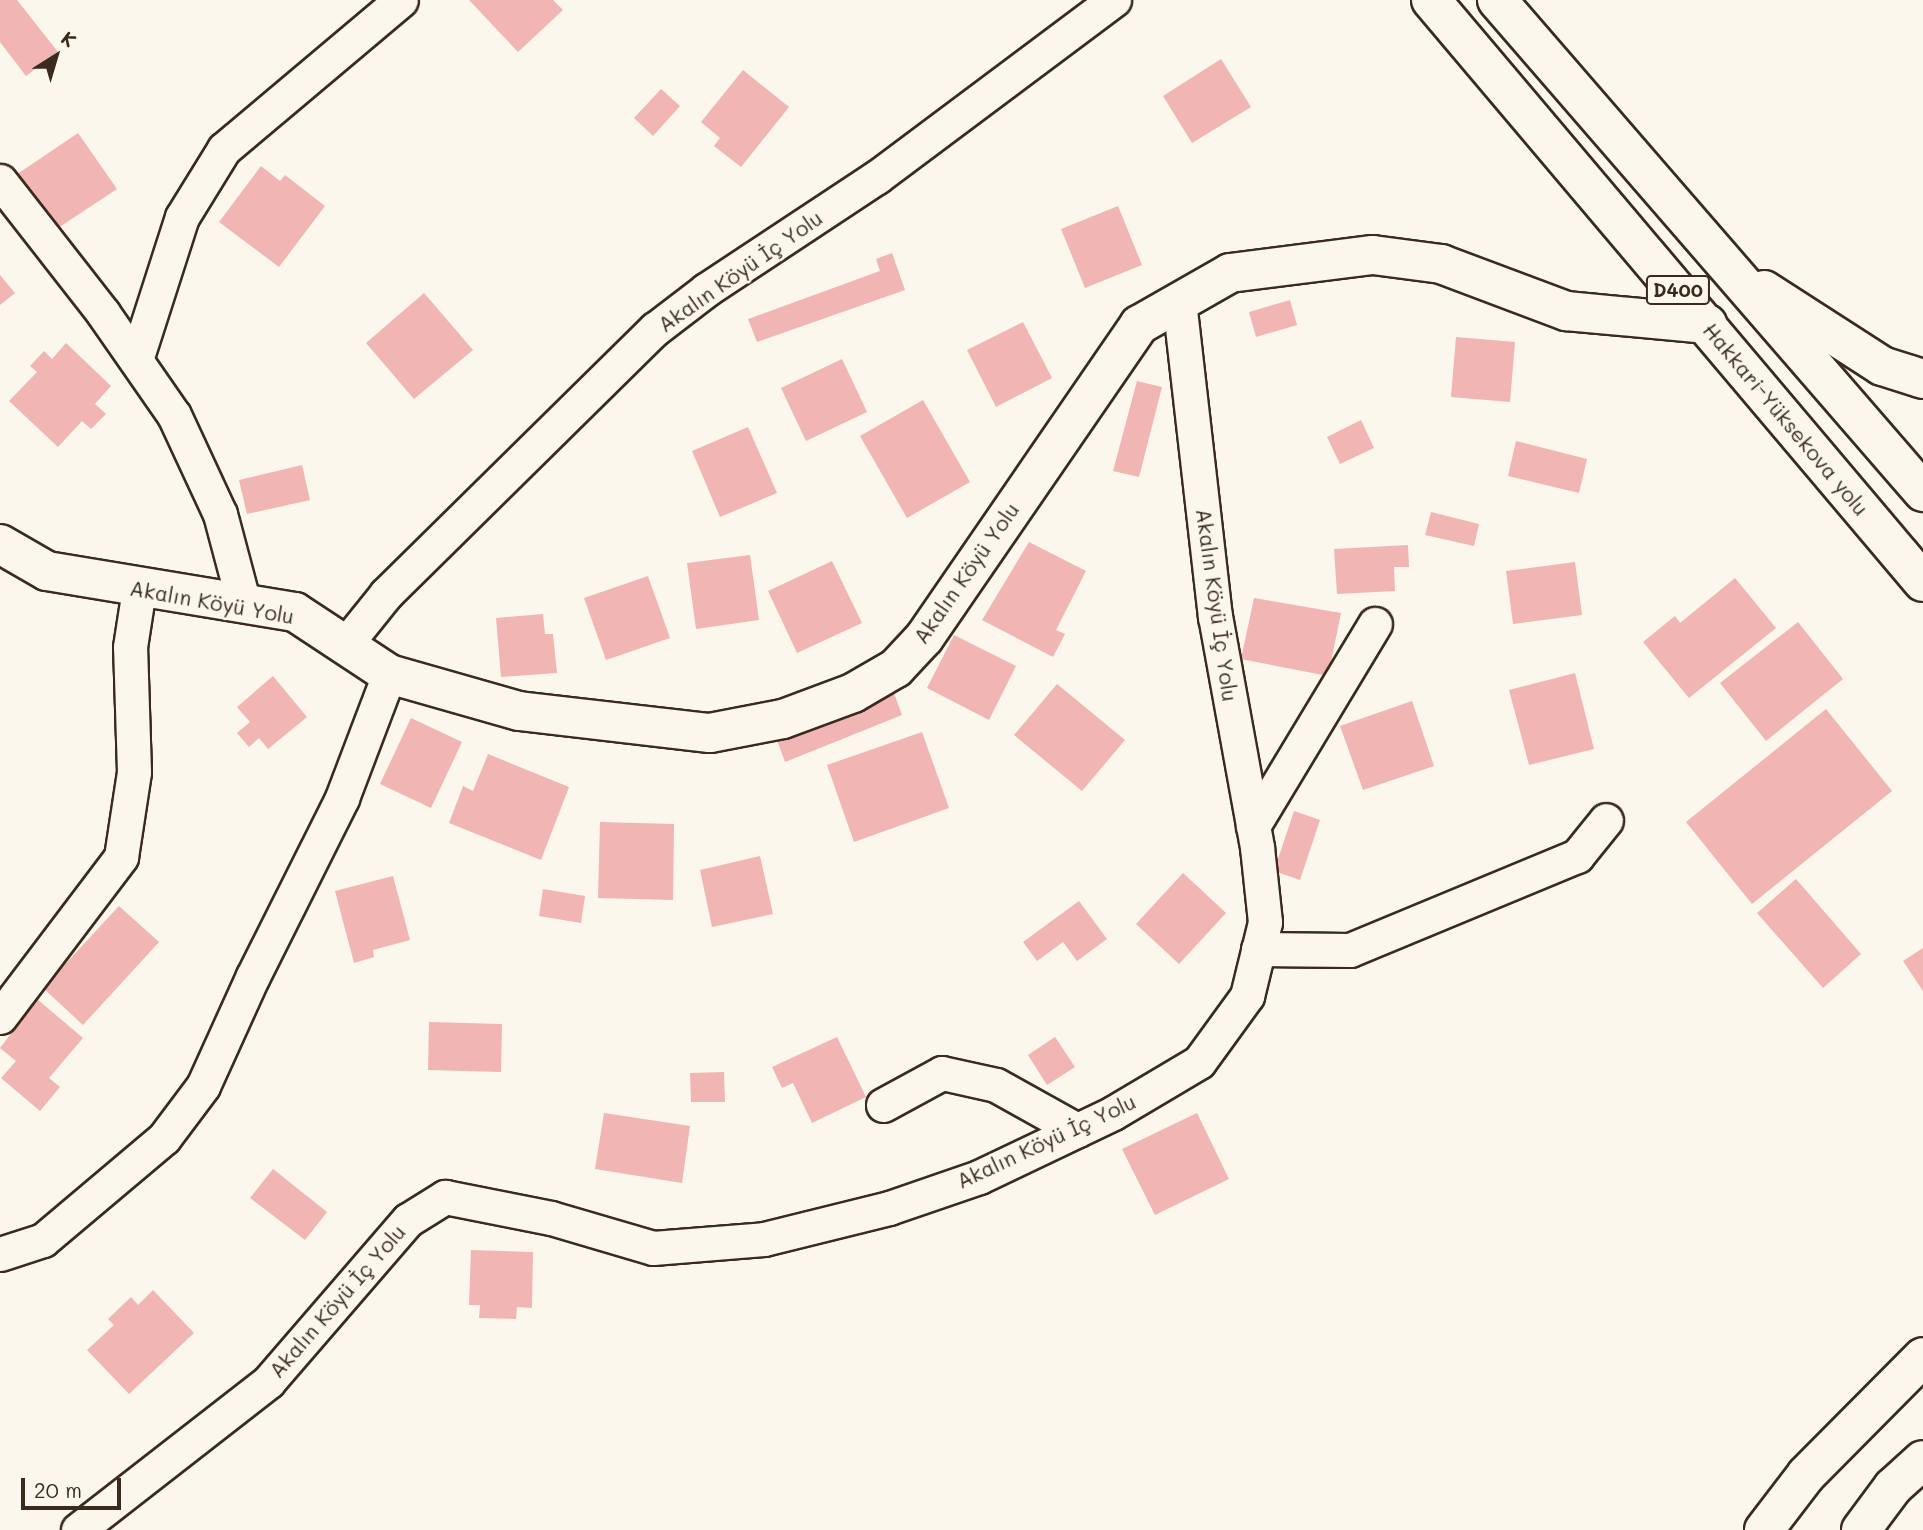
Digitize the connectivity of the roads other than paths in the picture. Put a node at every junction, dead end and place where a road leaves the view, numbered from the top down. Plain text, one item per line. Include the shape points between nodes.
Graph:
1 (401, 0) edge
2 (1114, 0) edge
3 (1431, 0) edge
4 (1497, 0) edge
5 (0, 181) edge
6 (1727, 265) junction
7 (1179, 302) junction
8 (1707, 324) junction
9 (136, 360) junction
10 (1923, 379) edge
11 (1923, 492) edge
12 (0, 544) edge
13 (1923, 582) edge
14 (139, 589) junction
15 (244, 604) junction
16 (1376, 624) dead end
17 (345, 645) junction
18 (390, 674) junction
19 (1606, 820) dead end
20 (1253, 826) junction
21 (1258, 949) junction
22 (0, 1017) edge
23 (883, 1105) dead end
24 (1077, 1130) junction
25 (0, 1254) edge
26 (1923, 1357) edge
27 (1923, 1460) edge
28 (78, 1530) edge
29 (1764, 1530) edge
30 (1861, 1530) edge

1 - 9 street via 224,149 183,217
2 - 17 street, Akalın Köyü İç Yolu via 877,177 655,329 386,594
3 - 8 main road, Hakkari-Yüksekova yolu / D400
4 - 6 main road, D400
5 - 9 street
6 - 10 main road via 1882,366
6 - 11 main road, D400
7 - 8 main road, Akalın Köyü Yolu via 1230,273 1373,255 1441,264 1566,311
7 - 18 main road, Akalın Köyü Yolu via 1139,325 924,638 896,668 853,693 783,719 710,733 519,710
7 - 20 street, Akalın Köyü İç Yolu via 1215,617
8 - 13 main road, Hakkari-Yüksekova yolu / D400
9 - 15 street via 174,415 220,514
12 - 14 main road, Akalın Köyü Yolu via 47,571
14 - 15 main road, Akalın Köyü Yolu
14 - 22 street via 130,647 134,772 121,857
15 - 17 main road, Akalın Köyü Yolu via 295,612
16 - 20 street
17 - 18 main road, Akalın Köyü Yolu
18 - 25 street via 342,798 253,975 204,1086 164,1138 43,1240
19 - 21 street via 1577,856 1350,950
20 - 21 street, Akalın Köyü İç Yolu via 1265,922
21 - 24 street, Akalın Köyü İç Yolu via 1247,996 1199,1062
23 - 24 street via 942,1073 996,1085
24 - 28 street, Akalın Köyü İç Yolu via 979,1177 889,1208 764,1239 653,1248 551,1218 445,1197 408,1220 268,1382
26 - 29 main road via 1806,1475
27 - 30 main road via 1893,1488

